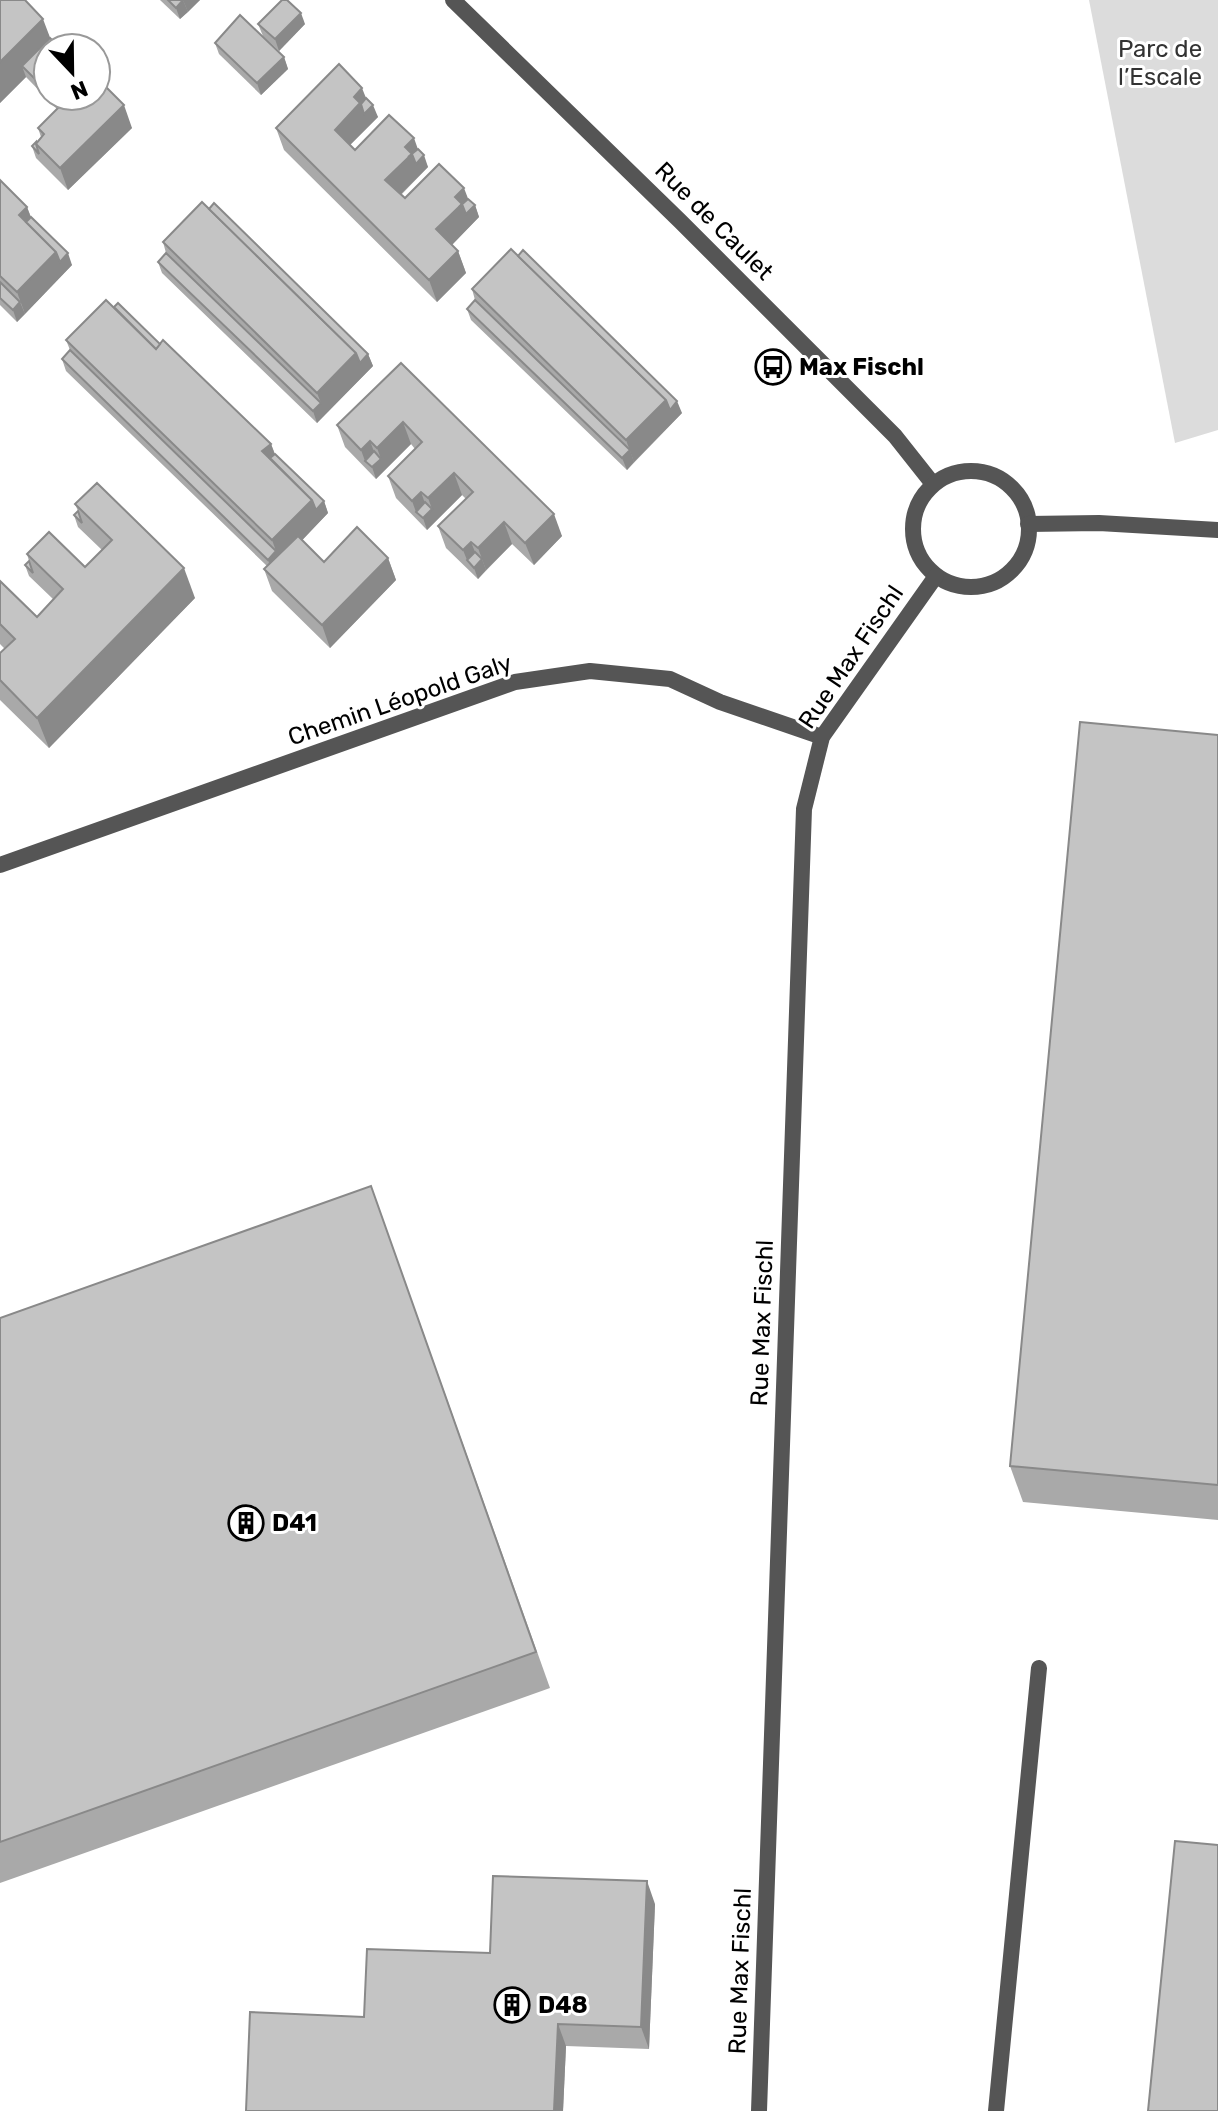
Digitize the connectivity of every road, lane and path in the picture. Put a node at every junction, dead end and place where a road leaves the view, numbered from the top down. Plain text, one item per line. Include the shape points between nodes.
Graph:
1 (453, 0) edge
2 (933, 484) junction
3 (1028, 524) junction
4 (1218, 530) edge
5 (936, 576) junction
6 (822, 737) junction
7 (0, 865) edge
8 (1039, 1668) dead end
9 (759, 2111) edge
10 (996, 2111) edge

1 - 2 street, Rue de Caulet via 885,426
2 - 3 street via 966,471 993,476 1015,492
2 - 5 street via 920,500 913,541 921,561
3 - 4 street
3 - 5 street via 1027,547 999,580 977,587
5 - 6 street, Rue Max Fischl
6 - 7 street, Chemin Léopold Galy via 670,679 590,671 515,682
6 - 9 street, Rue Max Fischl via 804,809
8 - 10 street

